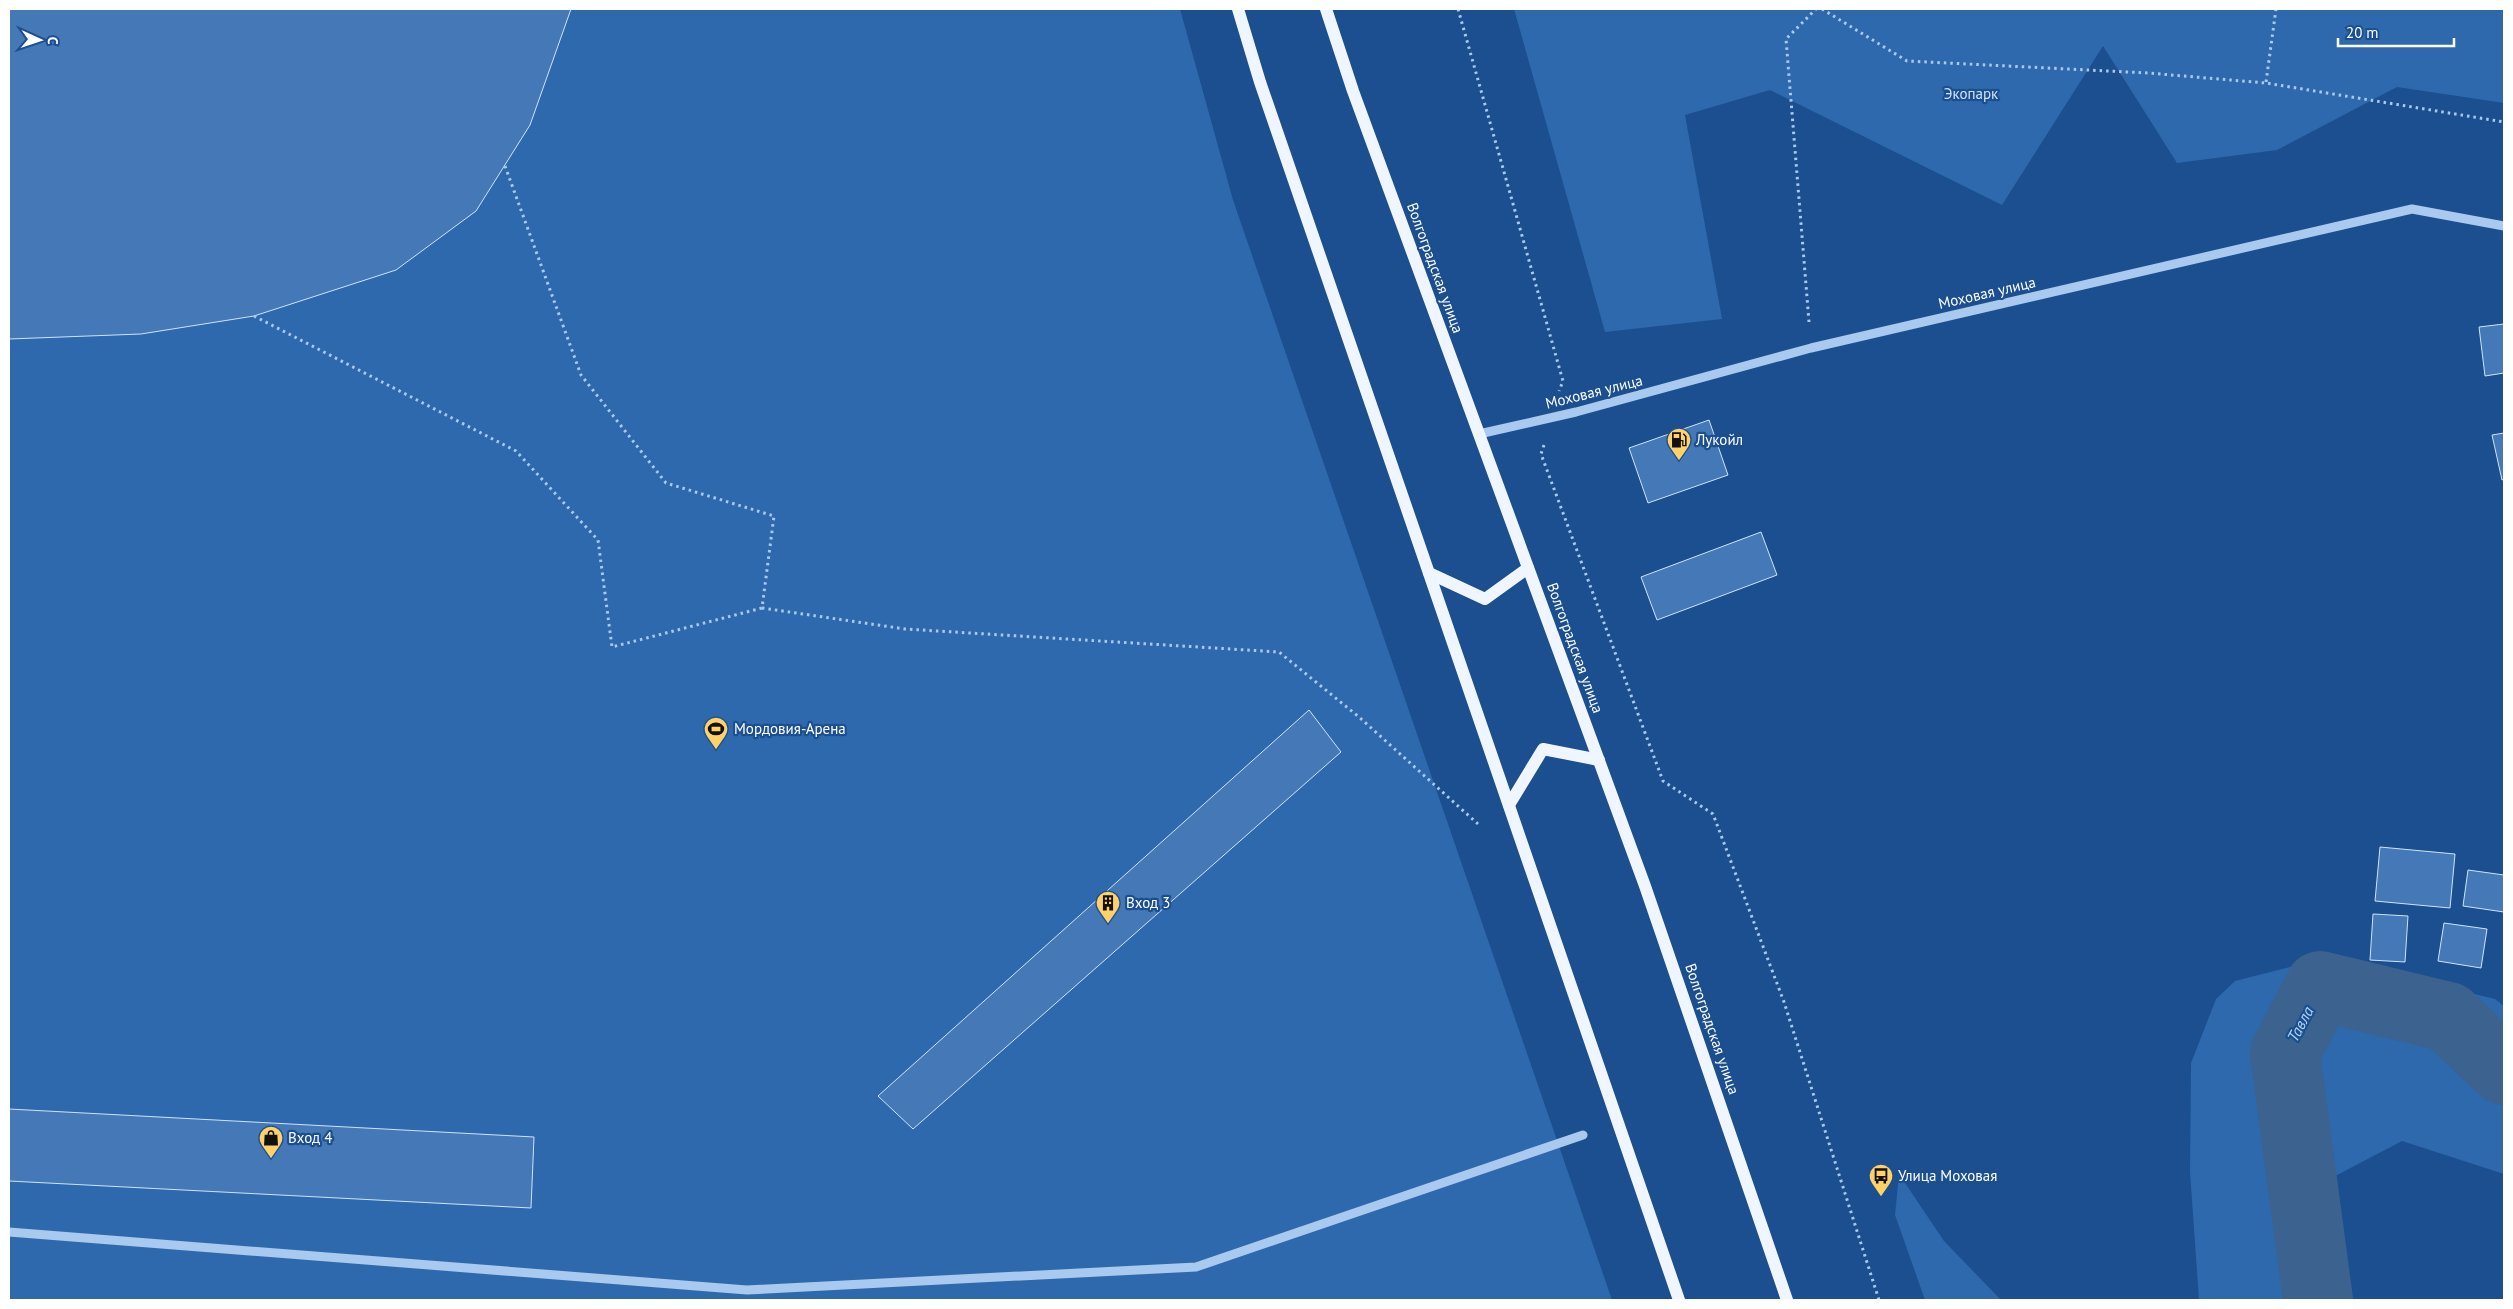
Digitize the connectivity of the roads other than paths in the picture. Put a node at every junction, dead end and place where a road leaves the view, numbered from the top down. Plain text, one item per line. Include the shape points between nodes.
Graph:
1 (1238, 9) edge
2 (1326, 9) edge
3 (2504, 226) edge
4 (1479, 434) junction
5 (1528, 568) junction
6 (1429, 573) junction
7 (1599, 760) junction
8 (1509, 805) junction
9 (1583, 1135) dead end
10 (9, 1232) edge
11 (1679, 1300) edge
12 (1787, 1300) edge

1 - 6 main road via 1260,82
2 - 4 main road, Волгоградская улица
3 - 4 street, Моховая улица via 2412,209 1811,348
4 - 5 main road, Волгоградская улица
5 - 6 main road via 1486,599
5 - 7 main road, Волгоградская улица
6 - 8 main road
7 - 8 main road via 1543,749
7 - 12 main road, Волгоградская улица
8 - 11 main road
9 - 10 street via 1196,1267 747,1290

